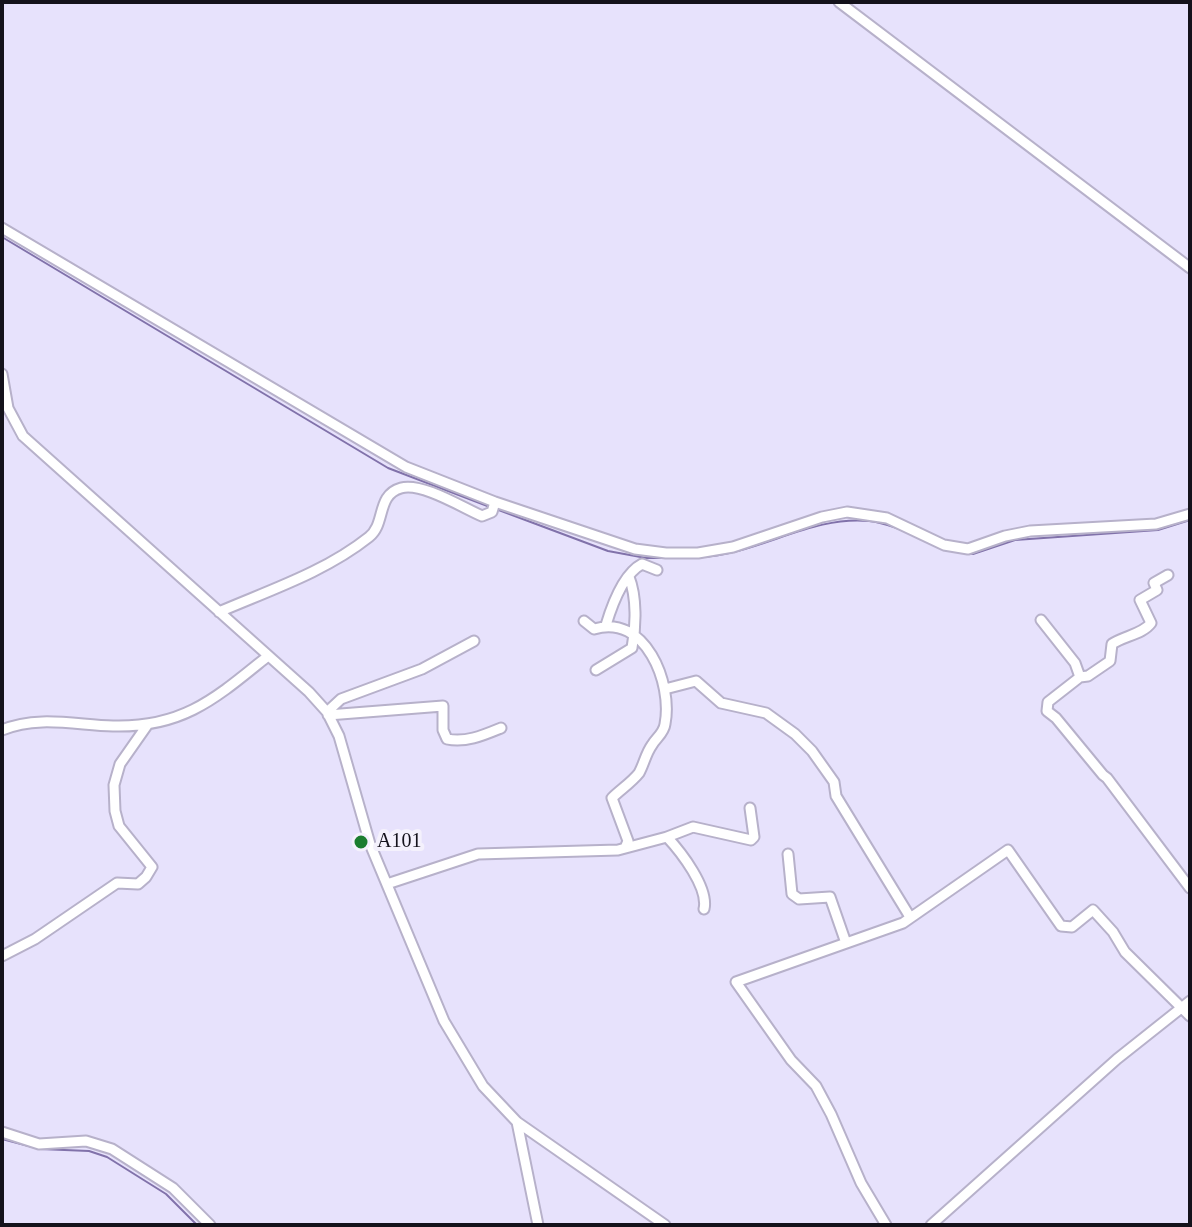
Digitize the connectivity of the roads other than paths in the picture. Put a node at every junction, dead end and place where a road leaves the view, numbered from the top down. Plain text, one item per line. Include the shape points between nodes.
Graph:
1 (839, 2) edge
2 (2, 228) edge
3 (1190, 268) edge
4 (2, 374) edge
5 (494, 506) junction
6 (1190, 514) edge
7 (657, 570) dead end
8 (1168, 575) dead end
9 (629, 577) junction
10 (219, 612) junction
11 (1041, 620) dead end
12 (584, 621) dead end
13 (606, 625) junction
14 (634, 635) junction
15 (474, 641) dead end
16 (268, 656) junction
17 (596, 670) dead end
18 (1080, 677) junction
19 (665, 689) junction
20 (328, 713) junction
21 (148, 724) junction
22 (501, 728) dead end
23 (2, 730) edge
24 (750, 808) dead end
25 (667, 837) junction
26 (625, 848) junction
27 (788, 854) dead end
28 (387, 884) junction
29 (1190, 888) edge
30 (704, 909) dead end
31 (910, 917) junction
32 (846, 943) junction
33 (2, 956) edge
34 (1186, 1004) edge
35 (1190, 1016) edge
36 (517, 1122) junction
37 (2, 1132) edge
38 (210, 1225) edge
39 (538, 1225) edge
40 (665, 1225) edge
41 (886, 1225) edge
42 (931, 1225) edge

1 - 3 street
2 - 5 street via 406,467
4 - 10 street via 8,408 23,436
5 - 6 street via 607,542 666,553 733,547 847,512 887,518 944,545 968,549 1030,531 1156,524
5 - 10 street via 482,516 404,487 386,497 372,535 316,571
7 - 9 street via 642,564
8 - 18 street via 1140,600 1151,623 1147,629 1112,644 1110,661
9 - 13 street
9 - 14 street
10 - 16 street
11 - 18 street
12 - 13 street via 594,629
13 - 14 street
14 - 17 street via 632,648
14 - 19 street via 647,645
15 - 20 street via 422,669 341,699
16 - 20 street
16 - 21 street via 193,712
18 - 29 street via 1048,702 1047,711 1107,778
19 - 26 street via 662,733 638,775 612,798 628,841
19 - 31 street via 696,681 721,703 766,713 795,734 834,782 836,796
20 - 22 street via 443,706 447,739 474,738
20 - 28 street
21 - 23 street via 42,721
21 - 33 street via 120,764 114,785 119,826 152,867 146,877 138,884 117,883
24 - 25 street via 751,840 693,827
25 - 26 street
25 - 30 street via 681,851 703,892
26 - 28 street via 478,854
27 - 32 street via 792,894 799,899 830,897
28 - 36 street via 444,1021 483,1086
31 - 32 street
31 - 34 street via 1008,850 1061,926 1072,927 1093,910 1125,952
32 - 41 street via 736,982 816,1086
34 - 35 street
34 - 42 street
36 - 39 street
36 - 40 street
37 - 38 street via 39,1144 86,1141 112,1149 173,1188

